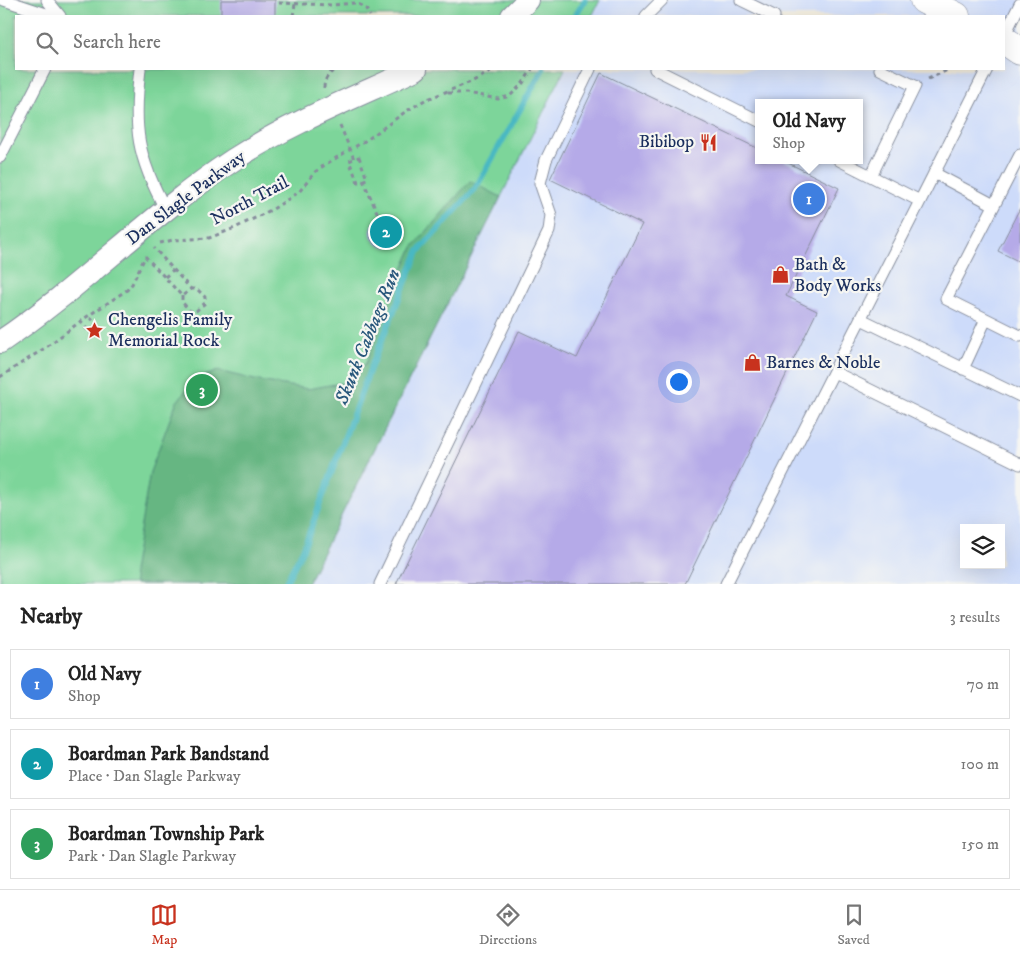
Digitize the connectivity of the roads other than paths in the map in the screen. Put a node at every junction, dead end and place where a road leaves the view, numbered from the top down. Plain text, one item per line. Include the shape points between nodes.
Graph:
1 (4, 0) edge
2 (47, 0) edge
3 (528, 0) edge
4 (662, 0) edge
5 (741, 0) edge
6 (924, 0) edge
7 (19, 2) edge
8 (1020, 4) edge
9 (50, 15) edge
10 (59, 15) edge
11 (513, 15) edge
12 (647, 15) edge
13 (772, 15) edge
14 (954, 15) edge
15 (1005, 37) edge
16 (1005, 39) edge
17 (1005, 40) edge
18 (1020, 45) edge
19 (1020, 51) edge
20 (45, 70) edge
21 (140, 70) edge
22 (414, 70) edge
23 (590, 70) edge
24 (657, 70) edge
25 (882, 70) edge
26 (986, 70) edge
27 (755, 119) edge
28 (1020, 155) edge
29 (0, 157) edge
30 (847, 164) edge
31 (934, 173) junction
32 (871, 176) junction
33 (920, 201) junction
34 (994, 205) junction
35 (166, 210) junction
36 (861, 319) junction
37 (986, 319) junction
38 (1020, 336) edge
39 (0, 342) edge
40 (963, 369) junction
41 (834, 372) junction
42 (1020, 396) edge
43 (1020, 464) edge
44 (380, 584) edge
45 (726, 584) edge

1 - 7 lane
2 - 10 lane
3 - 11 street
4 - 12 lane
5 - 13 lane
6 - 14 main road
7 - 9 lane
8 - 15 lane
16 - 18 main road
17 - 19 main road
20 - 29 lane
21 - 35 lane via 136,98 140,150 151,183
22 - 35 street, Dan Slagle Parkway via 234,159
23 - 44 lane via 546,160 540,182 551,215 549,231
24 - 27 lane
25 - 32 lane via 915,86
26 - 31 lane
28 - 34 lane
30 - 32 lane
31 - 33 lane
31 - 34 lane
32 - 33 lane
33 - 36 lane
34 - 37 lane via 946,299
35 - 39 street, Dan Slagle Parkway via 64,295
36 - 40 lane
36 - 41 lane
37 - 38 lane
37 - 40 lane
40 - 42 lane
41 - 43 lane
41 - 45 lane

